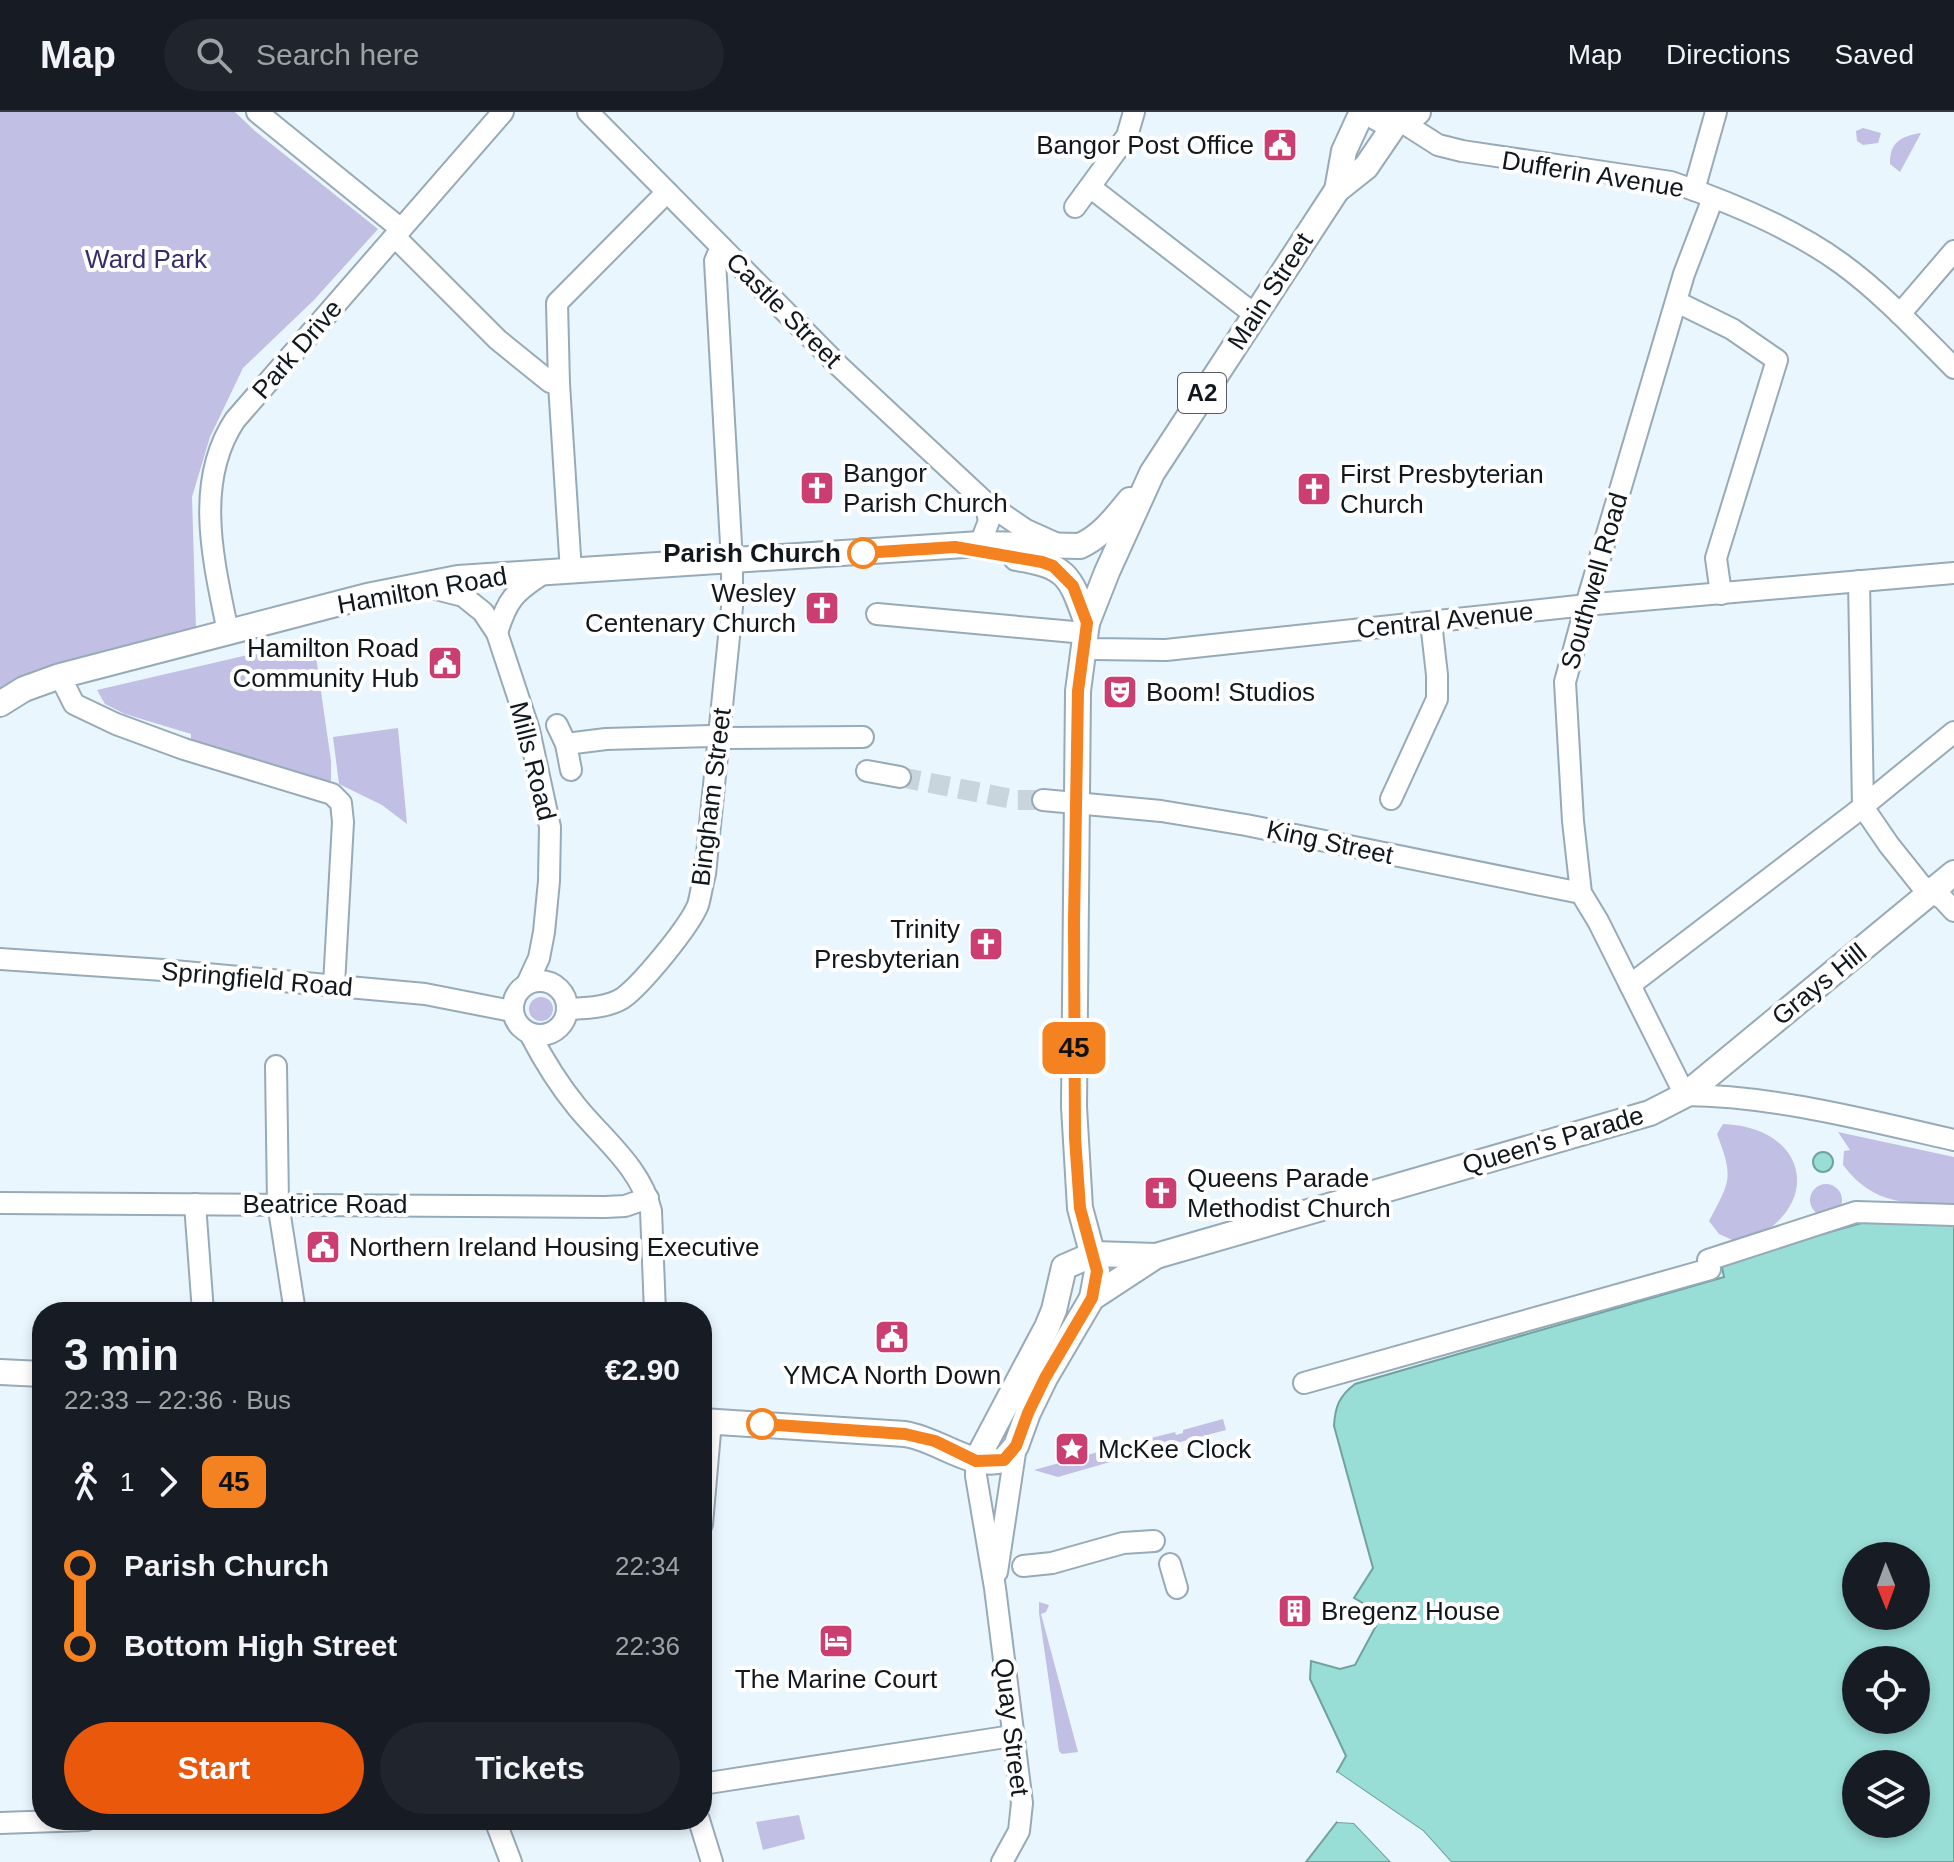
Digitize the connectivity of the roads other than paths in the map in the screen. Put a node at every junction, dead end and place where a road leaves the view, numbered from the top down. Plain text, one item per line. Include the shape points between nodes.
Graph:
1 (257, 112) edge
2 (503, 112) edge
3 (588, 112) edge
4 (1134, 112) edge
5 (1362, 112) edge
6 (1369, 112) edge
7 (1716, 112) edge
8 (1409, 117) edge
9 (1090, 187) junction
10 (1337, 190) junction
11 (667, 192) junction
12 (1704, 194) junction
13 (1075, 207) dead end
14 (398, 233) junction
15 (721, 247) junction
16 (1954, 251) edge
17 (1677, 302) junction
18 (1254, 314) junction
19 (1900, 314) junction
20 (1954, 368) edge
21 (559, 384) junction
22 (1152, 473) junction
23 (985, 502) junction
24 (980, 544) junction
25 (955, 547) junction
26 (1070, 547) junction
27 (732, 562) junction
28 (571, 572) junction
29 (544, 573) junction
30 (1954, 573) edge
31 (1859, 581) junction
32 (424, 586) junction
33 (1721, 594) junction
34 (1586, 605) junction
35 (877, 614) dead end
36 (1431, 622) junction
37 (228, 632) junction
38 (1085, 632) junction
39 (497, 633) junction
40 (60, 676) junction
41 (0, 704) edge
42 (557, 725) dead end
43 (1954, 732) edge
44 (719, 737) junction
45 (863, 737) dead end
46 (566, 744) junction
47 (571, 770) dead end
48 (867, 771) dead end
49 (900, 777) tunnel mouth
50 (1391, 799) dead end
51 (1043, 800) tunnel mouth
52 (1076, 803) junction
53 (1863, 807) junction
54 (1954, 873) edge
55 (1930, 892) junction
56 (1581, 893) junction
57 (1954, 911) edge
58 (0, 959) edge
59 (527, 984) junction
60 (334, 985) junction
61 (1630, 985) junction
62 (568, 1009) junction
63 (512, 1011) junction
64 (530, 1034) junction
65 (276, 1066) dead end
66 (1685, 1095) junction
67 (1954, 1140) edge
68 (648, 1198) junction
69 (0, 1203) edge
70 (278, 1203) junction
71 (195, 1204) junction
72 (1954, 1215) edge
73 (1094, 1254) junction
74 (1156, 1256) junction
75 (1092, 1298) junction
76 (202, 1302) edge
77 (293, 1302) edge
78 (655, 1302) edge
79 (0, 1372) edge
80 (32, 1374) edge
81 (1304, 1383) dead end
82 (712, 1420) edge
83 (1016, 1446) junction
84 (976, 1461) junction
85 (1154, 1541) dead end
86 (1031, 1547) dead end
87 (1170, 1564) dead end
88 (1023, 1566) junction
89 (996, 1582) junction
90 (1177, 1588) dead end
91 (1012, 1736) junction
92 (712, 1782) edge
93 (32, 1822) edge
94 (0, 1823) edge
95 (504, 1830) edge
96 (702, 1830) edge
97 (511, 1862) edge
98 (712, 1862) edge
99 (1002, 1862) edge

1 - 14 street
2 - 14 street, Park Drive
3 - 11 street, Castle Street
4 - 9 street via 1127,136
5 - 10 main road, Main Street / A2 via 1344,151
6 - 8 main road via 1378,120
7 - 12 street, Southwell Road
8 - 10 main road, Main Street / A2 via 1366,167
8 - 12 street, Dufferin Avenue via 1438,145 1671,182
9 - 13 street
9 - 18 street
10 - 18 main road, Main Street / A2
11 - 15 street, Castle Street
11 - 21 street via 557,303
12 - 17 street, Southwell Road
12 - 19 street, Dufferin Avenue via 1840,263
14 - 21 street via 498,340
14 - 37 street, Park Drive via 222,440 209,506
15 - 23 street, Castle Street
15 - 27 street, Bingham Street via 715,261
16 - 19 street
17 - 33 street via 1732,329 1777,360 1716,558
17 - 34 street, Southwell Road
18 - 22 main road, Main Street / A2
19 - 20 street, Dufferin Avenue
21 - 28 street
22 - 26 main road, Main Street via 1105,530
22 - 38 main road, Main Street / A2
23 - 24 street via 989,521
23 - 26 street, Castle Street via 1038,537
24 - 25 main road, Hamilton Road
24 - 26 main road, Hamilton Road
25 - 27 main road, Hamilton Road
25 - 38 main road, Hamilton Road via 1053,566 1073,586
27 - 28 main road, Hamilton Road
27 - 44 street, Bingham Street
28 - 29 main road, Hamilton Road
29 - 32 main road, Hamilton Road via 473,576
29 - 39 street via 511,597
30 - 31 street, Central Avenue
31 - 33 street, Central Avenue
31 - 53 street
32 - 37 main road, Hamilton Road
32 - 39 street, Mills Road via 463,596
33 - 34 street, Central Avenue
34 - 36 street, Central Avenue
34 - 56 street, Southwell Road via 1565,682
35 - 38 street, Central Avenue
36 - 38 street, Central Avenue via 1166,650 1093,649
36 - 50 street via 1437,699
37 - 40 main road, Hamilton Road
38 - 52 main road, Main Street / A2
39 - 59 street, Mills Road via 529,730 550,827 544,932
40 - 41 main road, Hamilton Road
40 - 60 street via 74,704 116,724 317,788 341,803
42 - 46 street
43 - 53 street
44 - 45 street
44 - 46 street
44 - 62 street, Bingham Street via 705,874 691,917 622,998
46 - 47 street
48 - 49 street
51 - 52 street, King Street
52 - 56 street, King Street via 1246,825
52 - 73 main road, Main Street / A2 via 1075,1153 1080,1208
53 - 55 street
53 - 61 street
54 - 55 main road, Grays Hill
55 - 57 street
55 - 66 main road, Grays Hill
56 - 61 street, Southwell Road
58 - 60 street, Springfield Road
59 - 62 street via 552,984 564,994
59 - 63 street via 515,997
60 - 63 street, Springfield Road via 454,998
61 - 66 street, Southwell Road
62 - 64 street via 555,1031
63 - 64 street
64 - 68 street via 574,1104 626,1161
65 - 70 street
66 - 67 street via 1840,1114
66 - 74 main road, Queen's Parade via 1650,1113
68 - 70 street, Beatrice Road via 605,1207
68 - 78 street
69 - 71 street, Beatrice Road
70 - 71 street, Beatrice Road
70 - 77 street
71 - 76 street
72 - 81 street via 1856,1212 1708,1260 1710,1269
73 - 74 main road
73 - 75 main road, Main Street / A2
73 - 84 main road via 1062,1270 1047,1327
74 - 75 main road
75 - 83 main road via 1039,1390
79 - 80 main road
82 - 84 main road via 905,1434 935,1441
83 - 84 main road via 1004,1460
83 - 89 street
84 - 89 street
85 - 88 street
86 - 88 street
87 - 90 street
88 - 89 street
89 - 91 street, Quay Street
91 - 92 street
91 - 99 street, Quay Street via 1022,1817
93 - 94 street
95 - 97 street
96 - 98 street

